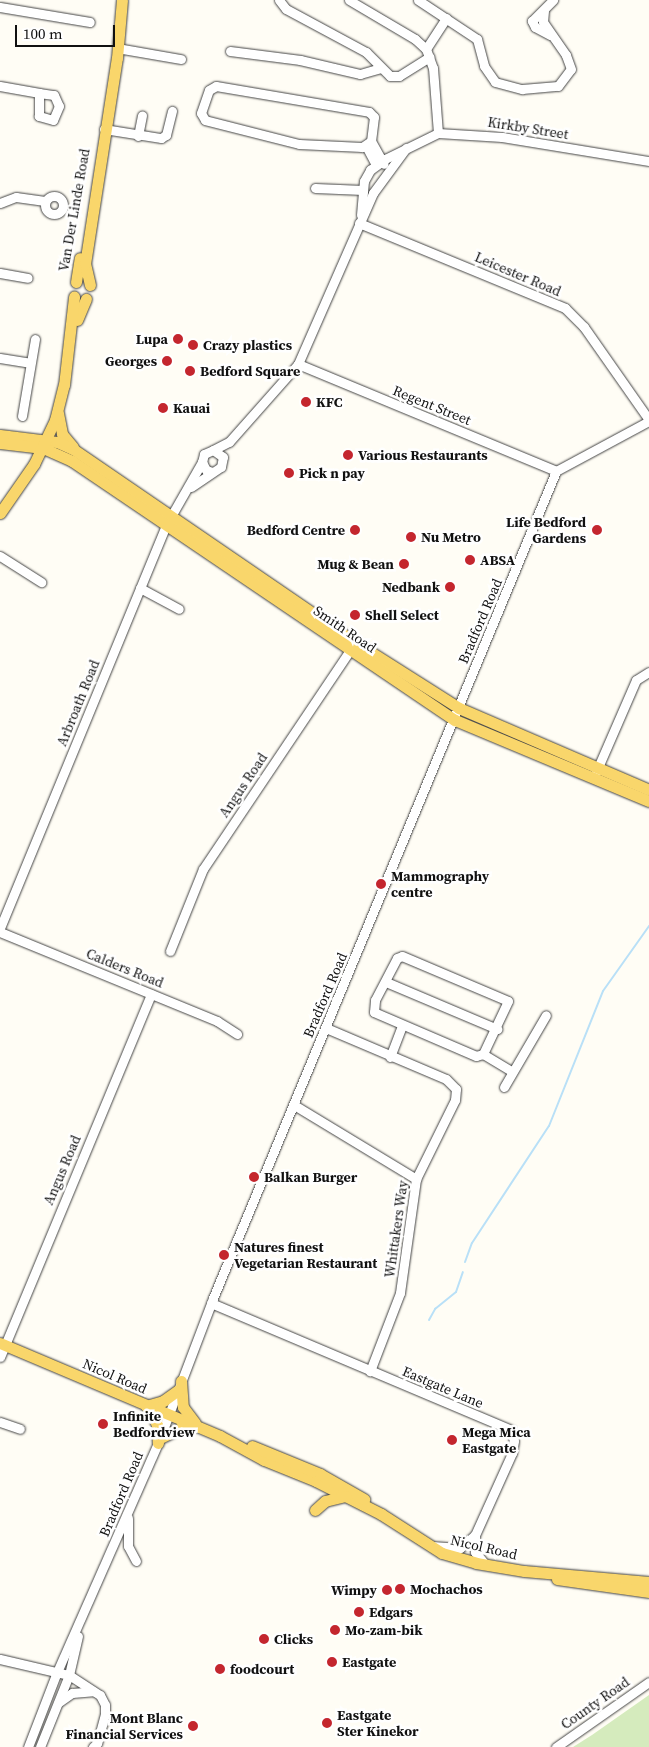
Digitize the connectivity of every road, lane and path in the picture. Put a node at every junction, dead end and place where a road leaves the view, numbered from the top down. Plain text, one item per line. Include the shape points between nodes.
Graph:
1 (122, 0) edge
2 (128, 0) edge
3 (279, 0) edge
4 (349, 0) edge
5 (418, 0) edge
6 (553, 0) edge
7 (0, 7) edge
8 (446, 18) junction
9 (90, 22) dead end
10 (118, 51) junction
11 (230, 51) dead end
12 (428, 53) junction
13 (181, 59) dead end
14 (381, 68) junction
15 (0, 86) edge
16 (40, 93) dead end
17 (172, 110) dead end
18 (142, 115) dead end
19 (104, 129) junction
20 (438, 133) junction
21 (138, 136) junction
22 (368, 143) junction
23 (102, 144) junction
24 (406, 148) junction
25 (649, 160) edge
26 (379, 163) junction
27 (388, 171) junction
28 (315, 188) dead end
29 (363, 191) junction
30 (373, 193) junction
31 (45, 201) dead end
32 (0, 203) edge
33 (360, 222) junction
34 (0, 274) edge
35 (28, 278) dead end
36 (76, 282) junction
37 (90, 285) junction
38 (80, 298) junction
39 (35, 339) dead end
40 (0, 358) edge
41 (30, 363) junction
42 (298, 364) junction
43 (22, 416) dead end
44 (56, 416) junction
45 (649, 420) edge
46 (0, 435) edge
47 (23, 442) junction
48 (229, 442) junction
49 (0, 443) edge
50 (45, 444) junction
51 (213, 450) junction
52 (85, 457) junction
53 (223, 457) junction
54 (72, 461) junction
55 (202, 462) junction
56 (33, 467) junction
57 (556, 471) junction
58 (212, 472) junction
59 (186, 491) junction
60 (0, 513) edge
61 (172, 515) junction
62 (166, 525) junction
63 (0, 556) edge
64 (41, 582) dead end
65 (140, 588) junction
66 (179, 609) dead end
67 (352, 646) junction
68 (649, 672) edge
69 (459, 708) junction
70 (454, 720) junction
71 (596, 772) junction
72 (649, 790) edge
73 (649, 801) edge
74 (0, 928) edge
75 (0, 932) edge
76 (170, 952) dead end
77 (386, 982) junction
78 (151, 994) junction
79 (546, 1015) dead end
80 (402, 1026) junction
81 (326, 1028) junction
82 (497, 1029) junction
83 (237, 1034) dead end
84 (483, 1054) junction
85 (390, 1057) junction
86 (511, 1071) junction
87 (504, 1087) dead end
88 (294, 1105) junction
89 (416, 1179) junction
90 (212, 1303) junction
91 (2, 1344) edge
92 (0, 1357) edge
93 (370, 1370) junction
94 (179, 1385) junction
95 (148, 1407) junction
96 (168, 1414) junction
97 (0, 1422) edge
98 (194, 1425) junction
99 (20, 1429) dead end
100 (220, 1436) junction
101 (159, 1440) junction
102 (345, 1496) junction
103 (129, 1510) junction
104 (315, 1510) dead end
105 (380, 1514) junction
106 (475, 1535) junction
107 (427, 1545) junction
108 (136, 1561) dead end
109 (486, 1565) junction
110 (531, 1572) junction
111 (649, 1582) edge
112 (649, 1592) edge
113 (80, 1626) junction
114 (0, 1659) edge
115 (57, 1672) junction
116 (69, 1675) junction
117 (649, 1682) edge
118 (96, 1692) junction
119 (59, 1702) junction
120 (99, 1730) dead end
121 (28, 1747) edge
122 (40, 1747) edge
123 (556, 1747) edge

1 - 10 main road, Van Der Linde Road
2 - 10 main road, Van Der Linde Road
3 - 14 street via 286,9 366,52
4 - 12 street via 415,38
5 - 8 street
6 - 8 street via 544,11 543,22 571,69 563,81 543,90 506,87 495,82 488,74 477,39
7 - 9 street
8 - 12 street
10 - 13 street
10 - 19 main road, Van Der Linde Road
11 - 14 street via 300,60 347,72 369,73
12 - 14 street via 394,77
12 - 20 street
15 - 16 street
17 - 21 street via 166,135 161,138
18 - 21 street
19 - 21 street
19 - 23 main road, Van Der Linde Road
20 - 24 street, Kirkby Street
20 - 25 street, Kirkby Street via 502,136
22 - 22 street via 298,144 205,120 201,113 209,90 221,86 369,112 374,117
22 - 26 street
23 - 36 main road, Van Der Linde Road via 96,161
23 - 37 main road, Van Der Linde Road via 85,264
24 - 26 street, Kirkby Street
24 - 27 street, Kirkby Street
26 - 27 street
26 - 29 street, Kirkby Street via 366,177
27 - 30 street, Kirkby Street
28 - 29 street
29 - 30 street
29 - 33 street, Kirkby Street
30 - 33 street, Kirkby Street
31 - 32 street via 16,197
33 - 42 street, Kirkby Street
33 - 45 street, Leicester Road via 565,308 584,327
34 - 35 street
36 - 37 main road via 82,280
36 - 38 main road via 72,289
37 - 38 main road via 91,292
38 - 44 main road
39 - 41 street
40 - 41 street
41 - 43 street
42 - 48 street
42 - 57 street, Regent Street
44 - 47 main road
44 - 50 main road
44 - 52 main road via 65,439
45 - 57 street
46 - 47 main road
47 - 49 main road
47 - 50 main road
47 - 56 main road
48 - 51 street
48 - 53 street
50 - 52 main road, Smith Road
50 - 54 main road, Smith Road
50 - 56 main road
51 - 53 street
51 - 55 street via 204,454
52 - 61 main road, Smith Road
53 - 58 street via 222,467
54 - 56 main road via 48,457
54 - 62 main road, Smith Road
55 - 58 street via 206,470
55 - 59 street, Arbroath Road
56 - 60 main road
57 - 69 street, Bradford Road
58 - 59 street, Arbroath Road
59 - 61 street, Arbroath Road
61 - 62 street, Arbroath Road
61 - 67 main road, Smith Road
62 - 65 street, Arbroath Road
62 - 67 main road, Smith Road
63 - 64 street
65 - 66 street
65 - 74 street, Arbroath Road
67 - 69 main road, Smith Road
67 - 70 main road, Smith Road
67 - 76 street, Angus Road via 203,869
68 - 71 street via 636,680
69 - 70 street, Bradford Road
69 - 71 main road, Smith Road
70 - 71 main road, Smith Road
70 - 81 street, Bradford Road
71 - 72 main road, Smith Road
71 - 73 main road, Smith Road
75 - 78 street, Calders Road
77 - 80 street via 373,1008 376,1014
77 - 82 street
77 - 82 street via 397,958 402,956 500,996 508,1003
78 - 83 street, Calders Road via 217,1021
78 - 91 street, Angus Road
79 - 86 street via 525,1054
80 - 84 street via 476,1056
80 - 85 street
81 - 85 street, Whittakers Way
81 - 88 street, Bradford Road
82 - 84 street
84 - 86 street
85 - 89 street, Whittakers Way via 446,1079 456,1089 455,1100
86 - 87 street
88 - 89 street
88 - 90 street, Bradford Road
89 - 93 street, Whittakers Way via 400,1293
90 - 93 street, Eastgate Lane
90 - 94 street, Bradford Road
91 - 92 street, Angus Road
91 - 95 main road, Nicol Road
93 - 106 street, Eastgate Lane via 510,1430 514,1441 512,1453
94 - 95 main road via 163,1401
94 - 96 street, Bradford Road
94 - 98 main road via 183,1406
95 - 96 main road, Nicol Road
95 - 101 main road via 158,1425
96 - 98 main road, Nicol Road
96 - 101 street, Bradford Road
97 - 99 street
98 - 100 main road, Nicol Road
98 - 101 main road
100 - 102 main road, Nicol Road
100 - 105 main road, Nicol Road via 320,1474 350,1489
101 - 103 street, Bradford Road
102 - 104 main road via 325,1502
102 - 105 main road, Nicol Road
103 - 108 street via 128,1546
103 - 113 street, Bradford Road
105 - 107 main road, Nicol Road
106 - 107 street via 460,1548
106 - 109 street via 475,1552
107 - 109 main road, Nicol Road
109 - 110 main road, Nicol Road
110 - 111 main road, Nicol Road
110 - 112 main road, Nicol Road via 539,1576
113 - 115 street, Bradford Road
113 - 116 street, Bradford Road
114 - 115 street
115 - 116 street
115 - 121 street, Bradford Road
116 - 118 street
116 - 119 street, Bradford Road
117 - 123 street, County Road
118 - 119 street via 72,1694
118 - 120 street via 105,1705
119 - 122 street, Bradford Road

